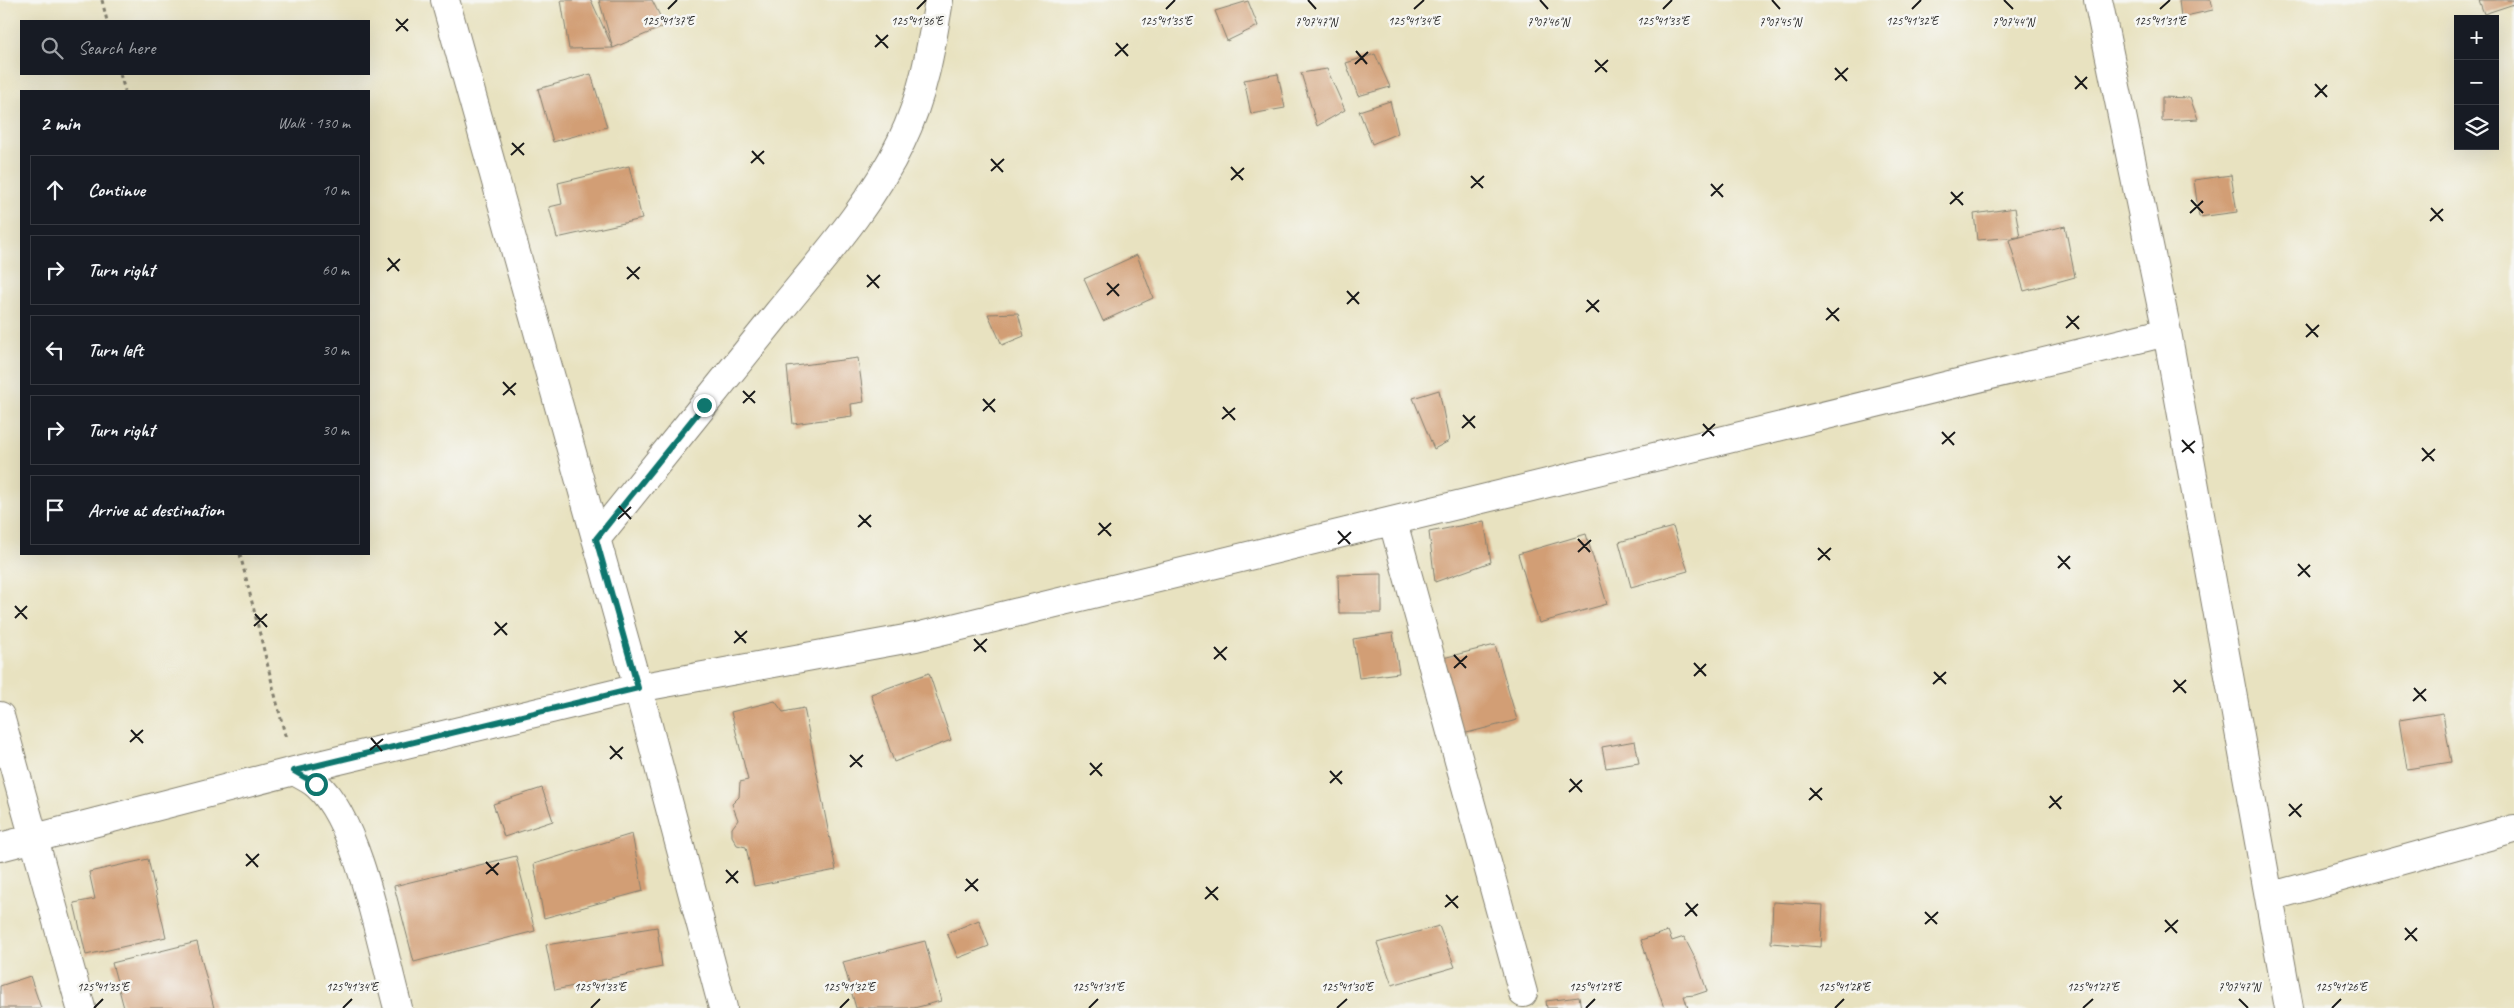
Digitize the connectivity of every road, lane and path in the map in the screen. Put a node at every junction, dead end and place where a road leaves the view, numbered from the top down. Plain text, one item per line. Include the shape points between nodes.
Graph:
1 (102, 0) edge
2 (445, 0) edge
3 (939, 0) edge
4 (2098, 0) edge
5 (107, 20) edge
6 (120, 75) edge
7 (125, 90) edge
8 (2168, 332) junction
9 (1393, 522) junction
10 (596, 539) junction
11 (240, 555) edge
12 (638, 688) junction
13 (0, 716) edge
14 (294, 771) junction
15 (2514, 829) edge
16 (33, 838) junction
17 (0, 847) edge
18 (2269, 897) junction
19 (1523, 993) dead end
20 (81, 1008) edge
21 (398, 1008) edge
22 (723, 1008) edge
23 (2289, 1008) edge

1 - 5 path
2 - 10 street
3 - 10 street via 921,91 902,140 880,182
4 - 8 street
6 - 7 path
8 - 9 street
8 - 18 street
9 - 12 street via 916,637
9 - 19 street
10 - 12 street
11 - 14 path
12 - 14 street
12 - 22 street
13 - 16 street
14 - 16 street
14 - 21 street via 316,784 345,826 358,860
15 - 18 street
16 - 17 street
16 - 20 street
18 - 23 street

